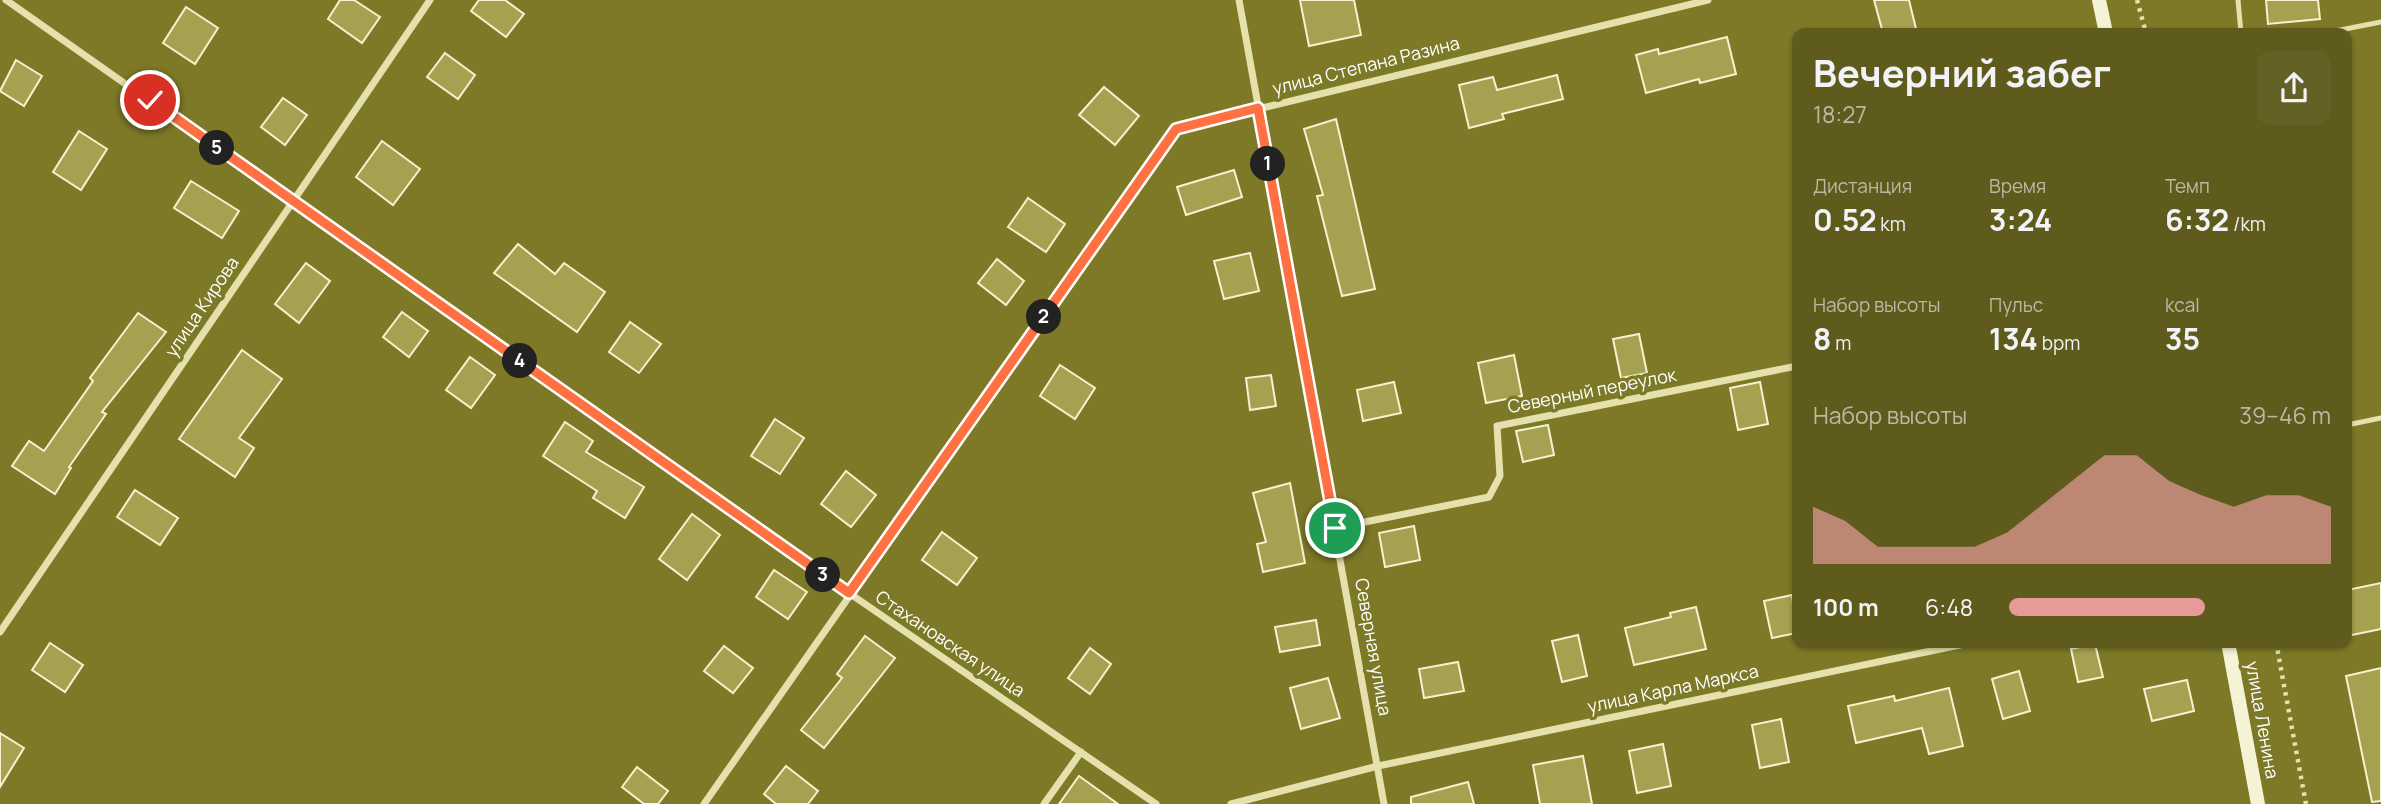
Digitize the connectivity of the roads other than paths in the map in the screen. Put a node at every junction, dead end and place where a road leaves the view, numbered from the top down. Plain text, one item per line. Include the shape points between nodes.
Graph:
1 (6, 0) edge
2 (430, 0) edge
3 (1240, 0) edge
4 (1708, 0) edge
5 (2099, 0) edge
6 (2238, 0) edge
7 (2381, 22) edge
8 (2105, 28) edge
9 (2241, 28) edge
10 (2350, 28) edge
11 (1258, 108) junction
12 (293, 201) junction
13 (1792, 367) edge
14 (2381, 418) edge
15 (2352, 424) edge
16 (1335, 528) junction
17 (849, 593) junction
18 (0, 632) edge
19 (1945, 648) edge
20 (2229, 648) edge
21 (1081, 752) junction
22 (1378, 766) junction
23 (704, 804) edge
24 (1044, 804) edge
25 (1156, 804) edge
26 (1231, 804) edge
27 (1384, 804) edge
28 (2258, 804) edge

1 - 12 street, Стахановская улица
2 - 12 street, улица Кирова
3 - 11 street, Северная улица
4 - 11 street, улица Степана Разина
5 - 8 main road
6 - 9 lane
7 - 10 lane
11 - 16 street, Северная улица
11 - 17 street, улица Степана Разина via 1176,129
12 - 17 street, Стахановская улица
12 - 18 street, улица Кирова
13 - 16 street, Северный переулок via 1497,426 1500,476 1489,497
14 - 15 lane
16 - 22 street, Северная улица
17 - 21 street, Стахановская улица
17 - 23 street, улица Степана Разина
19 - 22 street, улица Карла Маркса
20 - 28 main road, улица Ленина
21 - 24 street
21 - 25 street, Стахановская улица
22 - 26 street
22 - 27 street, Северная улица

